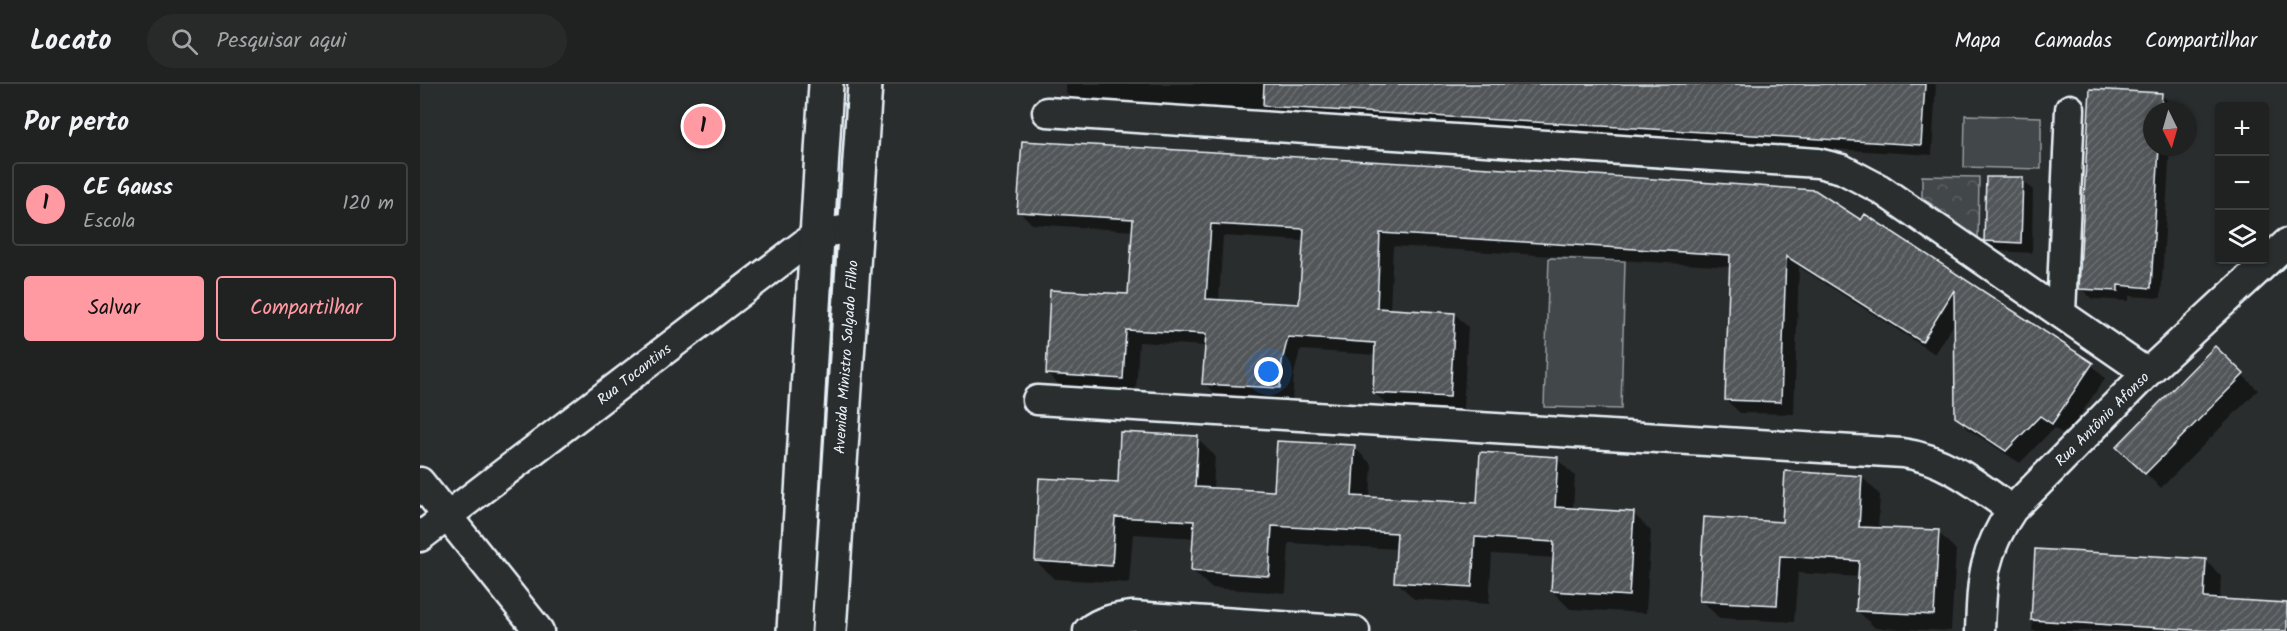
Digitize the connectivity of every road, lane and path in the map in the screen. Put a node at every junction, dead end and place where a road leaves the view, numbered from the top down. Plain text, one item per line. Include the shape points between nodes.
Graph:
1 (826, 84) edge
2 (865, 84) edge
3 (2070, 109) dead end
4 (1047, 112) dead end
5 (855, 228) junction
6 (817, 234) junction
7 (2287, 243) edge
8 (2061, 313) junction
9 (2147, 373) junction
10 (1037, 400) dead end
11 (420, 482) edge
12 (2012, 510) junction
13 (447, 518) junction
14 (420, 537) edge
15 (539, 631) edge
16 (794, 631) edge
17 (829, 631) edge
18 (1088, 631) edge
19 (1355, 631) edge
20 (1980, 631) edge

1 - 6 main road
2 - 5 main road, Avenida Ministro Salgado Filho
3 - 8 street
4 - 8 street via 1818,163 1842,169 1880,189
5 - 6 street, Rua Tocantins
5 - 17 main road, Avenida Ministro Salgado Filho
6 - 13 street, Rua Tocantins
6 - 16 main road
7 - 9 street, Rua Antônio Afonso
8 - 9 street
9 - 12 street, Rua Antônio Afonso
10 - 12 street via 1903,453 1944,464
11 - 13 street
12 - 20 street, Rua Antônio Afonso via 1988,553 1982,580
13 - 14 street, Rua Tocantins
13 - 15 street
18 - 19 street via 1114,618 1133,616

